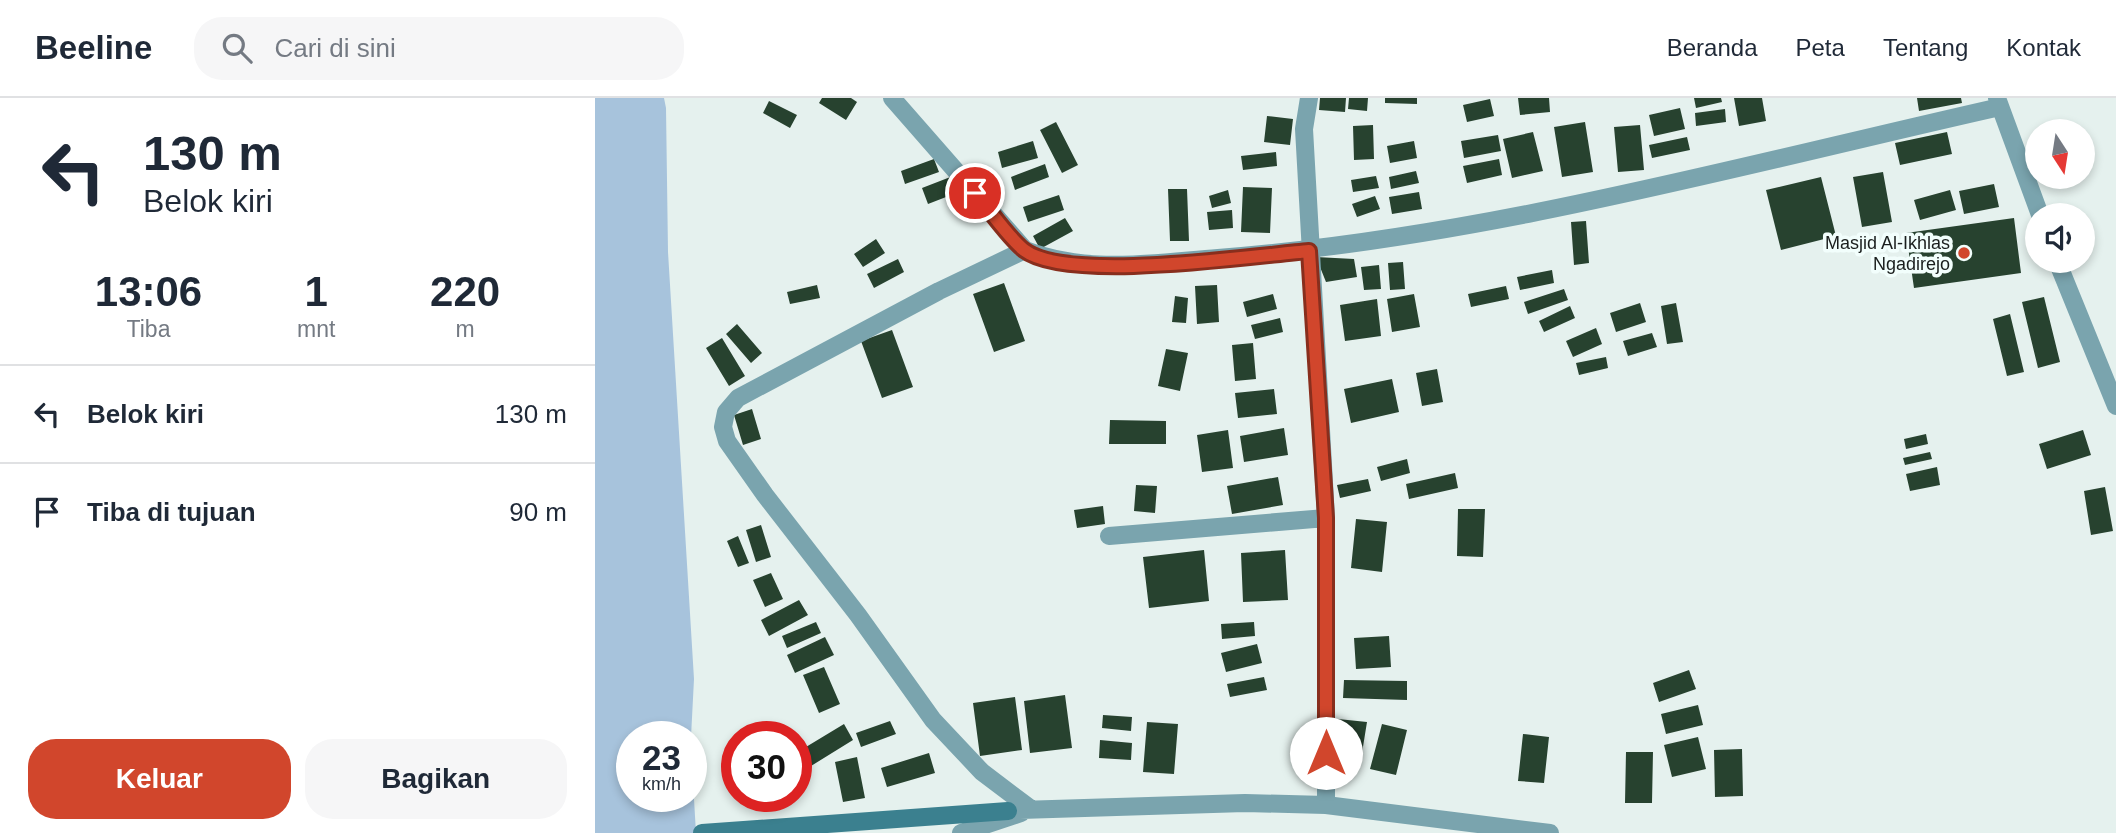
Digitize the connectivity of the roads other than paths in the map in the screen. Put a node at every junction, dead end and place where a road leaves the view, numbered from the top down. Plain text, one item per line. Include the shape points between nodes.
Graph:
1 (892, 98) edge
2 (1309, 98) edge
3 (1998, 102) edge
4 (2036, 203) edge
5 (1025, 250) junction
6 (1309, 251) junction
7 (2062, 273) edge
8 (2116, 406) edge
9 (1326, 518) junction
10 (1109, 536) dead end
11 (1326, 805) junction
12 (1031, 809) junction
13 (702, 833) edge
14 (961, 833) edge
15 (1550, 833) edge

1 - 5 street
2 - 6 street via 1304,129
3 - 4 street
3 - 6 street via 1511,216
5 - 6 street via 1054,261 1112,266
5 - 12 street via 738,398 726,412 723,427 727,441 765,495 933,720 982,772
6 - 9 street
7 - 8 street
9 - 10 street
9 - 11 street
11 - 12 street
11 - 15 street
12 - 13 street
12 - 14 street

